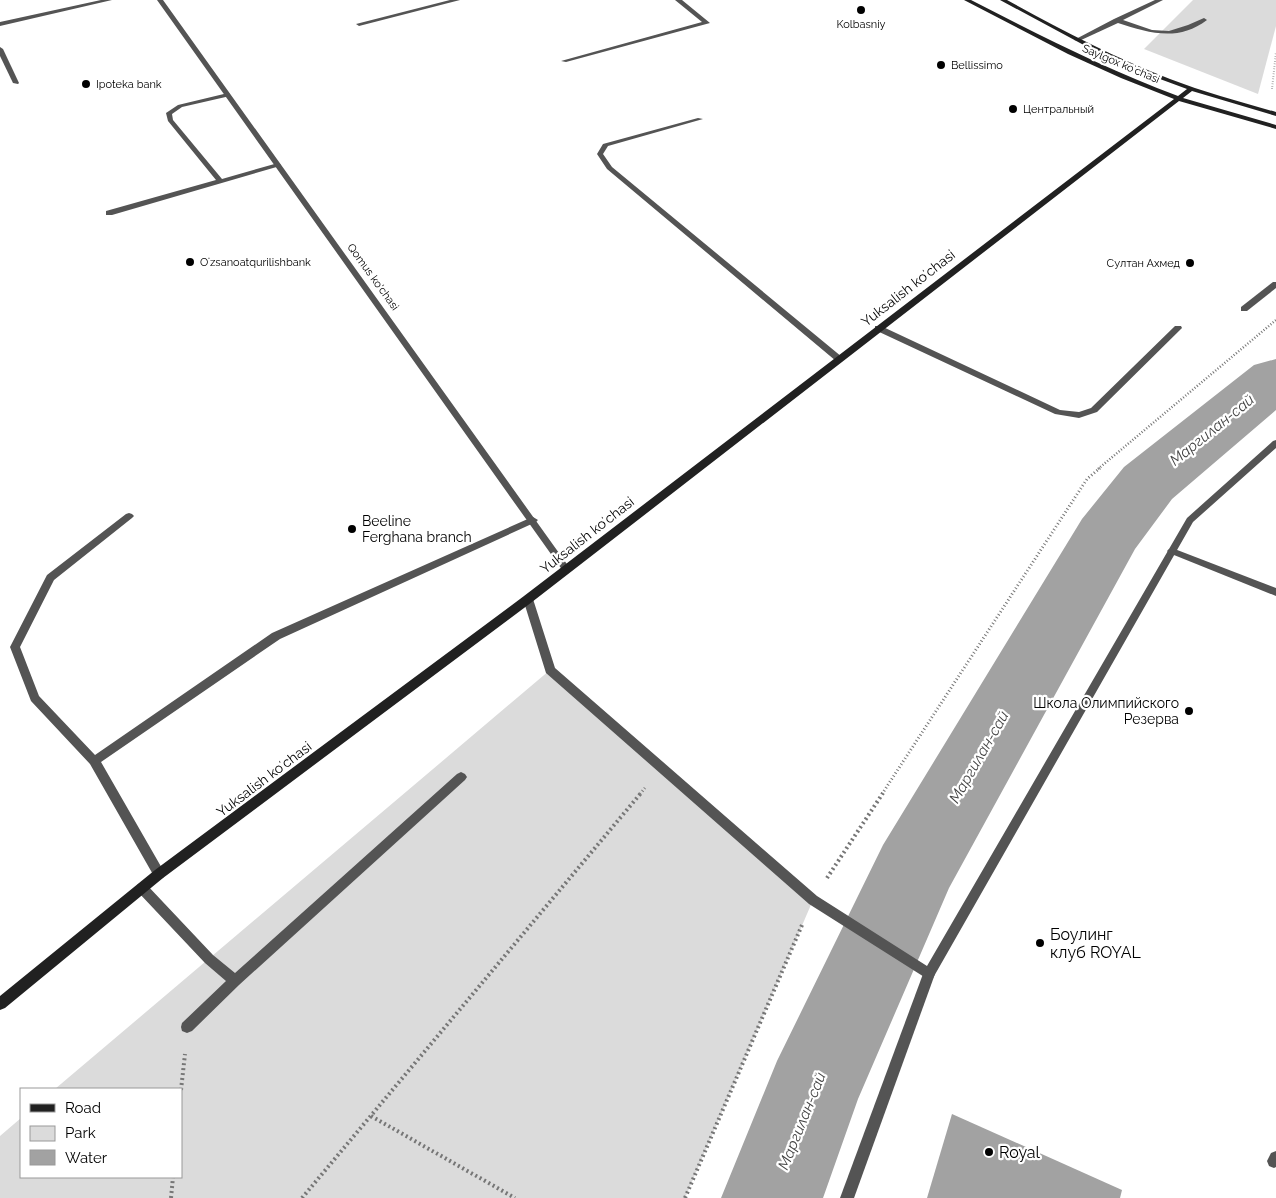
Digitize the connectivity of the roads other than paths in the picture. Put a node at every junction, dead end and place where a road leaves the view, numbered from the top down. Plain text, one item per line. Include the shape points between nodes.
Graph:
1 (108, 0) edge
2 (160, 0) edge
3 (457, 0) edge
4 (678, 0) edge
5 (967, 0) edge
6 (1003, 0) edge
7 (1160, 0) edge
8 (1116, 20) junction
9 (1204, 20) dead end
10 (0, 24) edge
11 (359, 24) dead end
12 (1077, 40) junction
13 (0, 49) edge
14 (564, 61) dead end
15 (16, 84) dead end
16 (1191, 88) junction
17 (228, 95) junction
18 (1178, 99) junction
19 (1273, 113) edge
20 (700, 120) dead end
21 (1276, 127) edge
22 (278, 164) junction
23 (220, 181) junction
24 (109, 213) dead end
25 (1276, 284) edge
26 (1244, 309) dead end
27 (878, 328) junction
28 (1178, 328) dead end
29 (839, 359) junction
30 (1276, 443) edge
31 (129, 516) dead end
32 (533, 520) junction
33 (1172, 551) junction
34 (566, 568) junction
35 (1276, 592) edge
36 (528, 599) junction
37 (94, 761) junction
38 (461, 777) dead end
39 (159, 874) junction
40 (142, 888) junction
41 (929, 974) junction
42 (236, 981) junction
43 (0, 1004) edge
44 (188, 1027) dead end
45 (848, 1198) edge

1 - 10 street
2 - 17 street, Qomus ko'chasi
3 - 11 street
4 - 14 street via 707,23
5 - 18 main road, Saylgox koʻchasi via 1056,47
6 - 12 main road, Saylgox koʻchasi
7 - 8 street
8 - 9 street via 1155,32 1174,33
8 - 12 street
12 - 16 main road, Saylgox koʻchasi
13 - 15 street
16 - 18 main road, Yuksalish koʻchasi
16 - 19 main road, Saylgox koʻchasi
17 - 22 street, Qomus ko'chasi
17 - 23 street via 180,106 168,113 170,120
18 - 21 main road, Saylgox koʻchasi
18 - 27 main road, Yuksalish koʻchasi
20 - 29 street via 605,145 600,154 609,168
22 - 23 street
22 - 32 street, Qomus ko'chasi
23 - 24 street
25 - 26 street
27 - 28 street via 1058,412 1079,415 1094,410
27 - 29 main road, Yuksalish koʻchasi
29 - 34 main road, Yuksalish koʻchasi
30 - 33 street via 1190,520
31 - 37 street via 50,578 15,647 35,698
32 - 34 street, Qomus ko'chasi
32 - 37 street via 276,636
33 - 35 street
33 - 41 street
34 - 36 main road, Yuksalish koʻchasi
36 - 39 main road, Yuksalish koʻchasi
36 - 41 street via 550,670 813,900
37 - 39 street
38 - 42 street
39 - 40 main road, Yuksalish koʻchasi
40 - 42 street via 209,959
40 - 43 main road, Yuksalish koʻchasi
41 - 45 street
42 - 44 street

